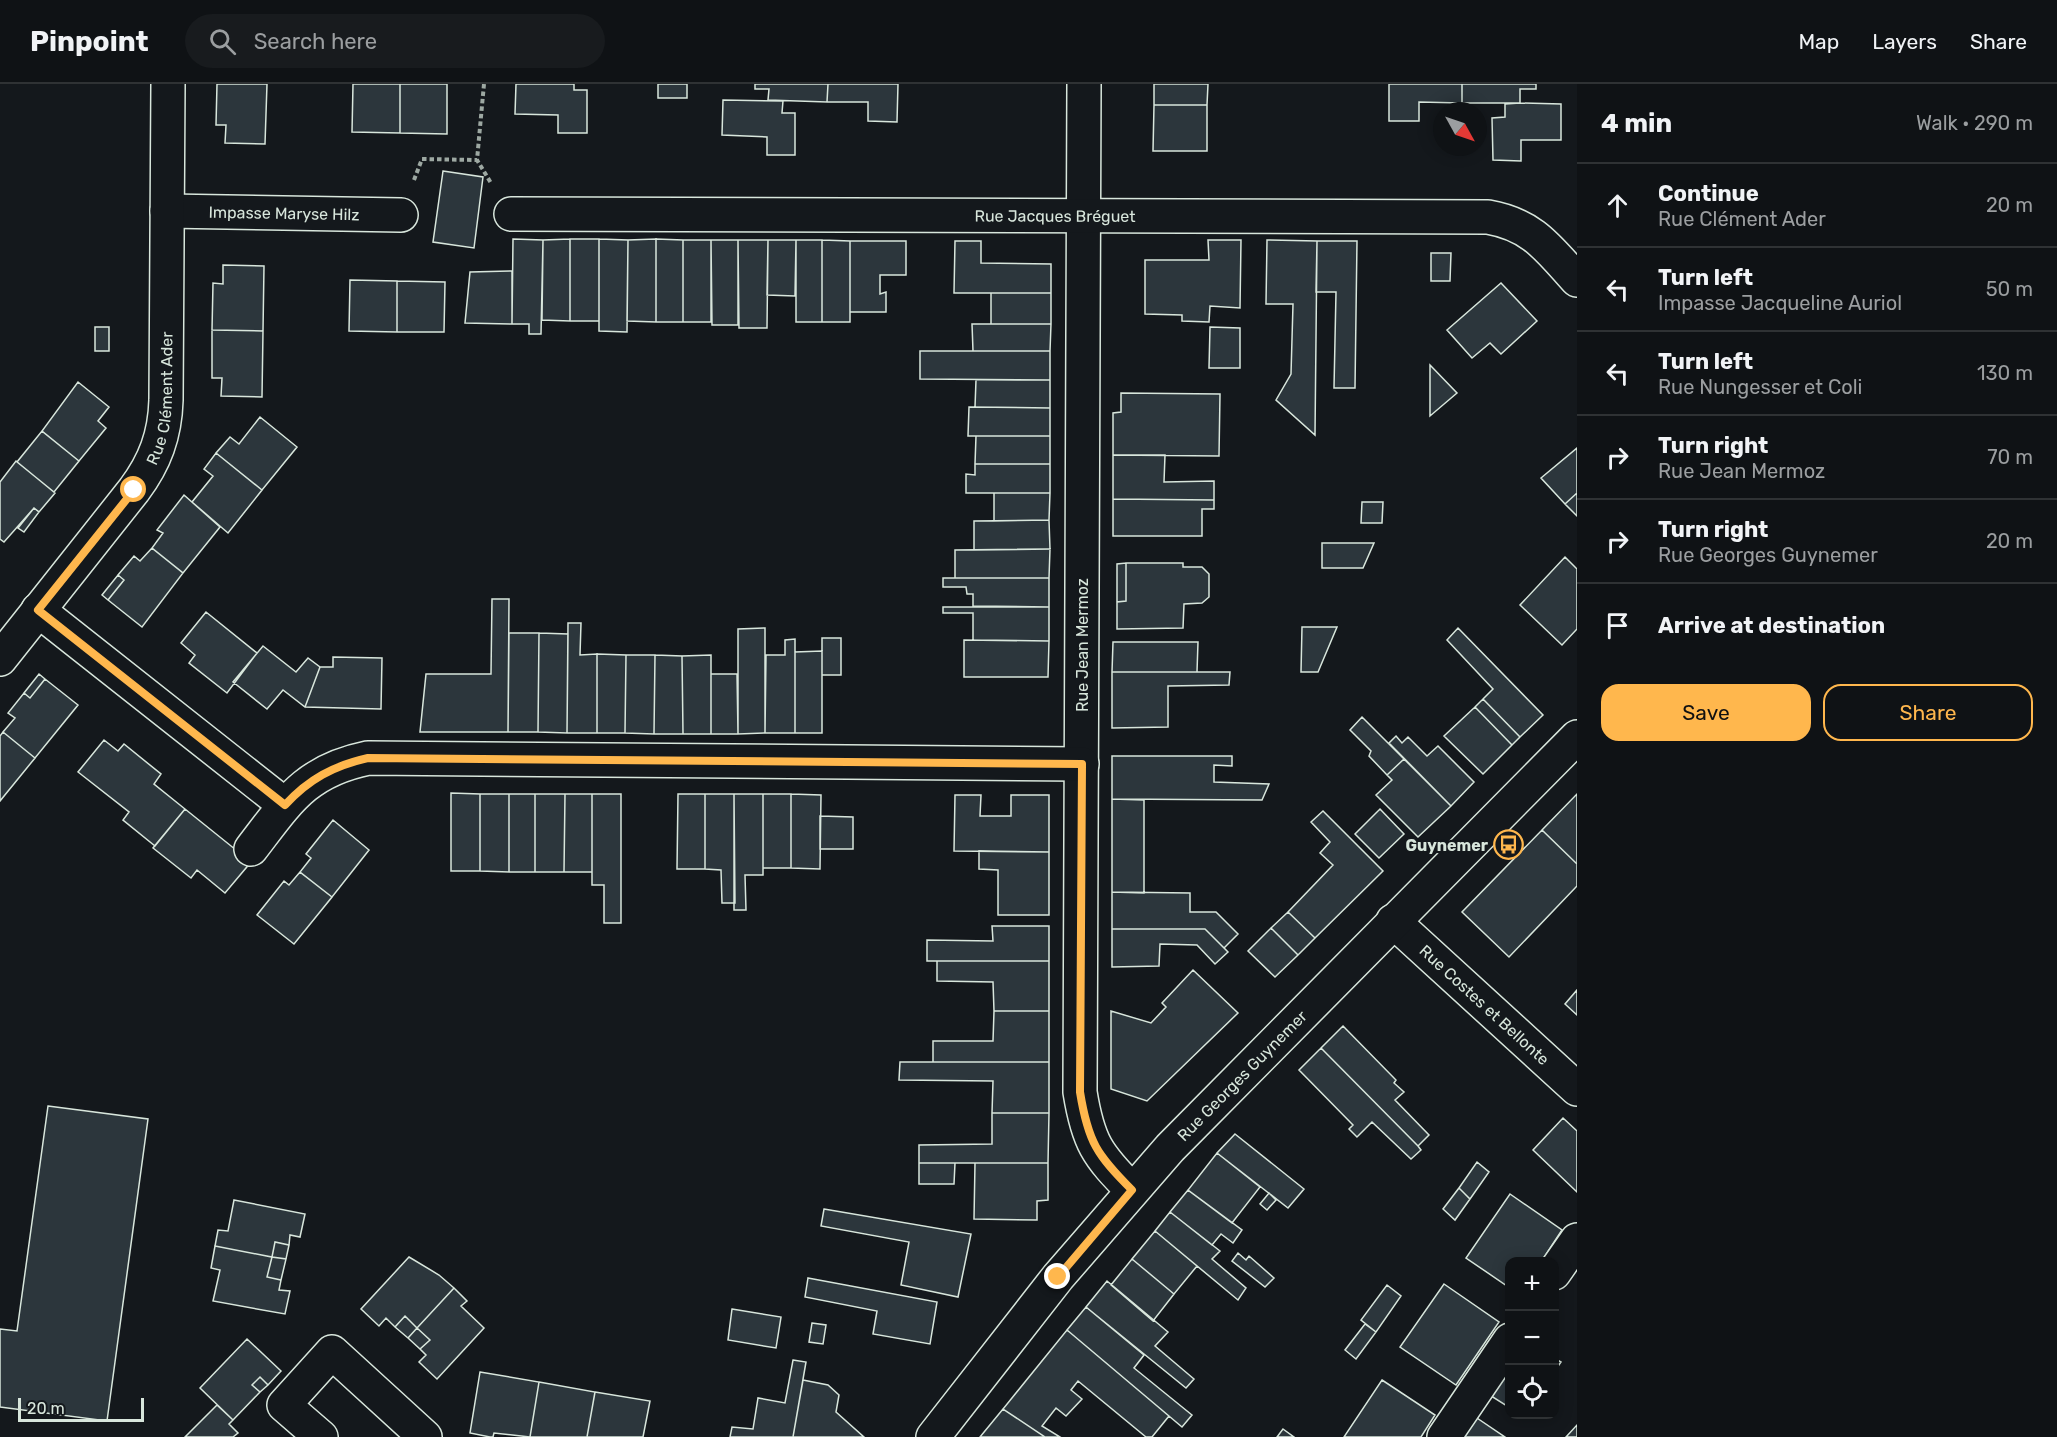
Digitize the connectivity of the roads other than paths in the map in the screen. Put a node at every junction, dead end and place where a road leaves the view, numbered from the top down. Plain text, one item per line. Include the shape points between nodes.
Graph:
1 (168, 84) edge
2 (1084, 84) edge
3 (167, 211) junction
4 (511, 214) road end
5 (1083, 214) junction
6 (401, 215) road end
7 (1577, 280) edge
8 (38, 610) junction
9 (0, 659) edge
10 (1577, 737) edge
11 (1082, 764) junction
12 (285, 805) junction
13 (251, 849) dead end
14 (1393, 921) junction
15 (1577, 1089) edge
16 (1132, 1190) junction
17 (1577, 1240) edge
18 (1559, 1266) edge
19 (1505, 1346) edge
20 (321, 1437) edge
21 (425, 1437) edge
22 (933, 1437) edge
23 (1443, 1437) edge

1 - 3 street, Rue Clément Ader
2 - 5 street, Rue Jean Mermoz
3 - 6 street, Impasse Maryse Hilz
3 - 8 street, Rue Clément Ader via 165,425 159,449 144,476
4 - 5 street, Rue Jacques Bréguet
5 - 7 street, Rue Jacques Bréguet via 1488,217 1521,225 1538,236
5 - 11 street, Rue Jean Mermoz
8 - 9 street, Rue Clément Ader
8 - 12 street
10 - 14 street, Rue Georges Guynemer
11 - 12 street via 368,758 331,768 312,779
11 - 16 street, Rue Jean Mermoz via 1080,1092 1096,1151
12 - 13 street
14 - 15 street, Rue Costes et Bellonte
14 - 16 street, Rue Georges Guynemer
16 - 22 street, Rue Georges Guynemer via 1008,1338
17 - 18 street
19 - 23 street
20 - 21 street via 284,1405 332,1352

